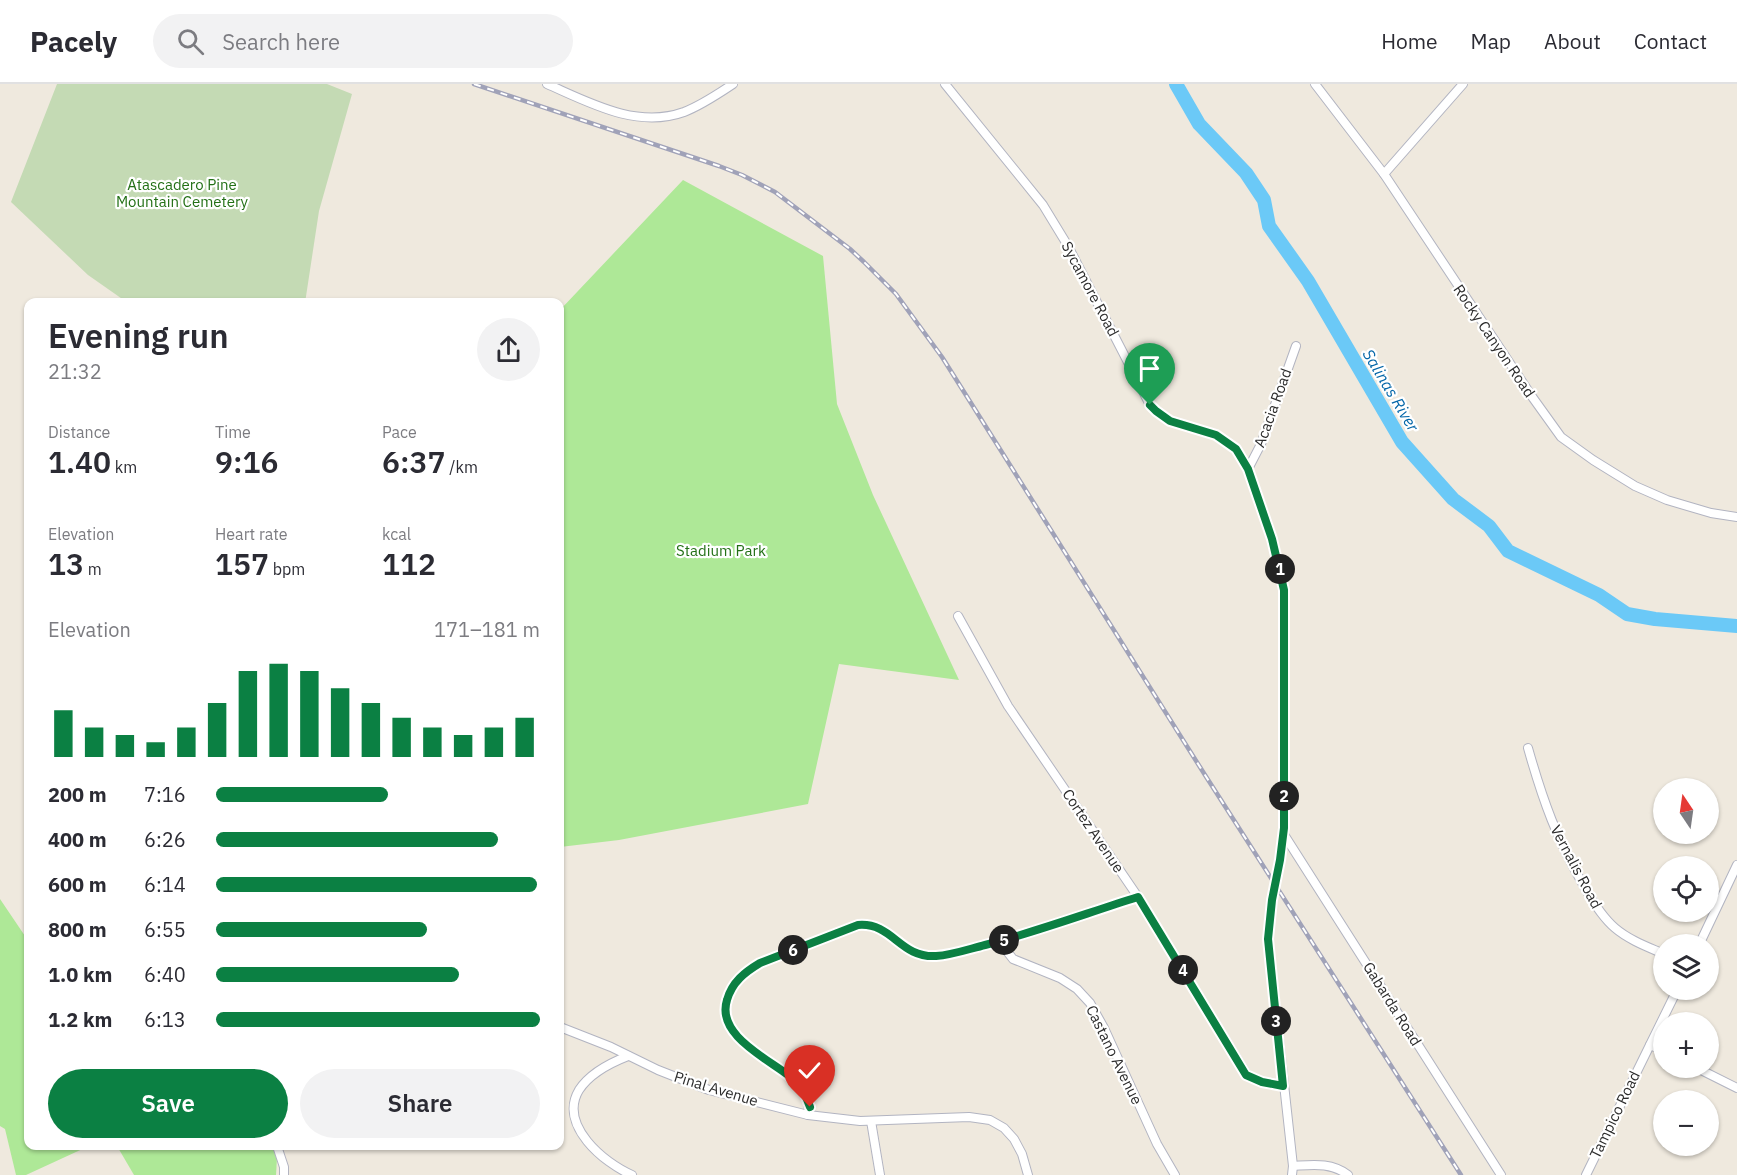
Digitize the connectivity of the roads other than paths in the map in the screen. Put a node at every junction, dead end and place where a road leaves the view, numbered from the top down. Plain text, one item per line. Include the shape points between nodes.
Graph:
1 (547, 84) edge
2 (733, 84) edge
3 (945, 84) edge
4 (1315, 84) edge
5 (1463, 84) edge
6 (1384, 174) junction
7 (1296, 346) dead end
8 (1248, 469) junction
9 (1737, 517) edge
10 (958, 615) dead end
11 (1528, 748) dead end
12 (1283, 833) junction
13 (1736, 868) edge
14 (1138, 897) junction
15 (1704, 934) edge
16 (999, 941) junction
17 (1653, 948) edge
18 (1672, 1000) edge
19 (564, 1029) edge
20 (1650, 1045) junction
21 (1653, 1046) edge
22 (628, 1056) junction
23 (1717, 1078) edge
24 (1283, 1086) junction
25 (1737, 1088) edge
26 (808, 1115) junction
27 (871, 1121) junction
28 (279, 1150) edge
29 (1293, 1166) junction
30 (284, 1175) edge
31 (632, 1175) edge
32 (880, 1175) edge
33 (1028, 1175) edge
34 (1175, 1175) edge
35 (1292, 1175) edge
36 (1348, 1175) edge
37 (1501, 1175) edge
38 (1586, 1175) edge

1 - 2 street via 616,112 655,118 684,112
3 - 8 street, Sycamore Road via 1043,205 1150,405 1170,421 1225,440 1236,449
4 - 6 street, Rocky Canyon Road
5 - 6 street
6 - 9 street, Rocky Canyon Road via 1561,437 1635,486 1689,507
7 - 8 street, Acacia Road via 1261,444
8 - 12 street, Sycamore Road via 1272,539 1284,590
10 - 14 street, Cortez Avenue via 1008,706
11 - 17 street, Vernalis Road via 1542,800 1572,867 1598,909 1615,928
12 - 24 street, Sycamore Road via 1268,939
12 - 37 street, Gabarda Road
13 - 15 street
14 - 16 street
14 - 24 street, Cortez Avenue via 1246,1075
16 - 26 street via 943,955 924,955 906,949 880,927 858,925 747,971 734,985 726,1003 729,1025 738,1038 798,1083 810,1107
16 - 34 street, Castano Avenue via 1013,959 1069,983 1095,1010 1156,1144
18 - 20 street, Tampico Road
19 - 22 street, Pinal Avenue
20 - 21 street
20 - 38 street, Tampico Road
22 - 26 street, Pinal Avenue via 709,1090
22 - 31 street via 586,1081 574,1109 580,1131 592,1147
23 - 25 street
24 - 29 street, Sycamore Road
26 - 27 street, Pinal Avenue
27 - 32 street
27 - 33 street, Pinal Avenue via 969,1117 990,1120 1014,1139
28 - 30 street
29 - 35 street, Sycamore Road
29 - 36 street via 1323,1165

